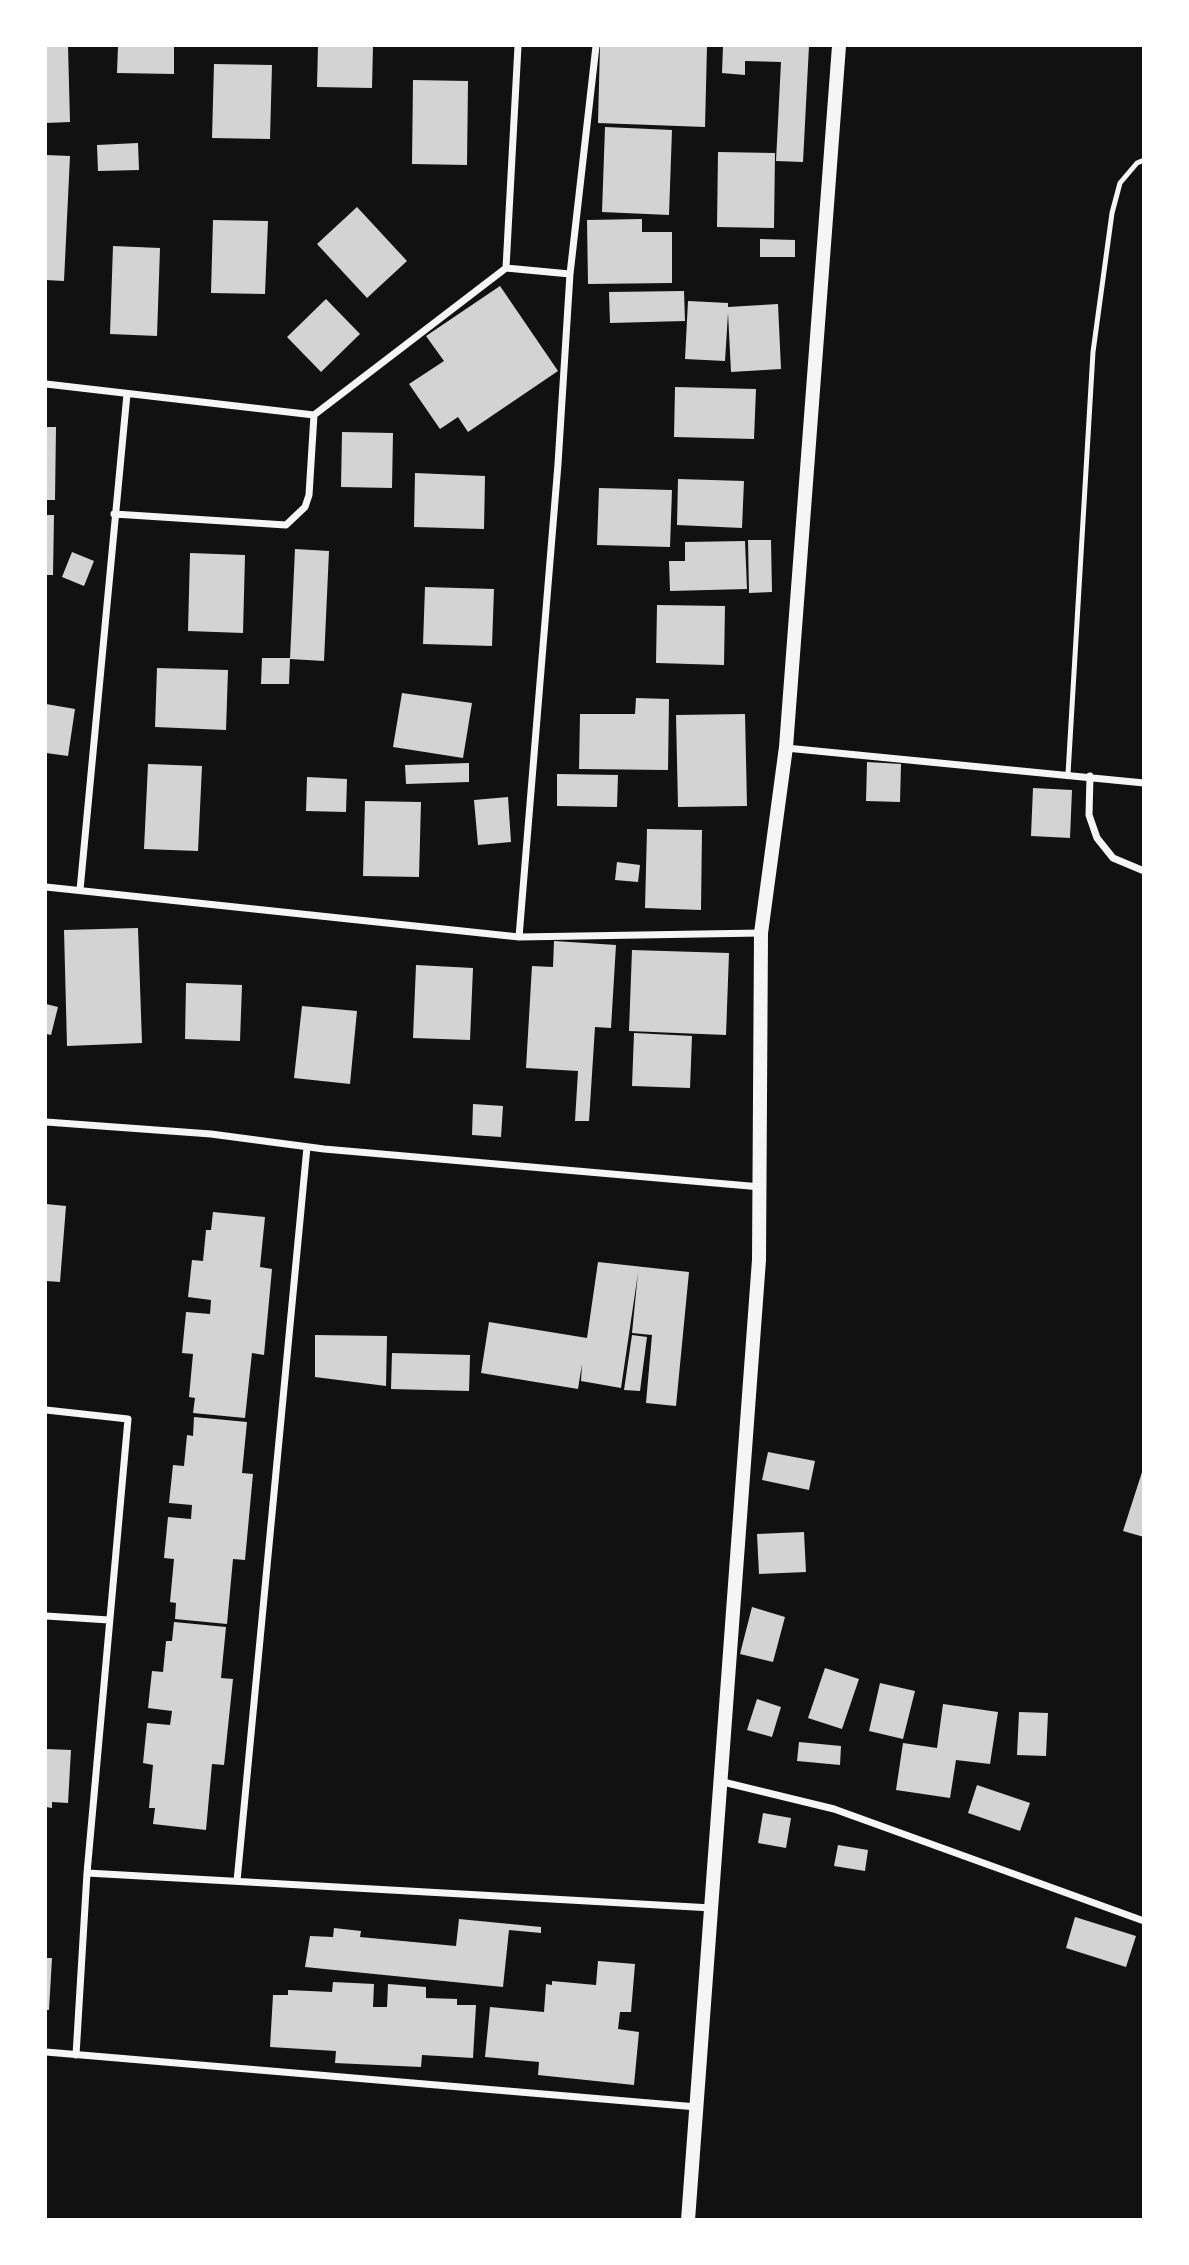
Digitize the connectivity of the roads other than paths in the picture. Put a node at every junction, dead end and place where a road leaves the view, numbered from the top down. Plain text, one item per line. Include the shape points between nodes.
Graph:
1 (518, 46) edge
2 (596, 46) edge
3 (839, 46) edge
4 (1143, 160) edge
5 (506, 268) junction
6 (570, 274) junction
7 (46, 384) edge
8 (127, 394) junction
9 (314, 415) junction
10 (114, 514) junction
11 (786, 747) junction
12 (1068, 774) junction
13 (1090, 776) junction
14 (1143, 783) edge
15 (1143, 871) edge
16 (46, 887) edge
17 (80, 890) junction
18 (761, 933) junction
19 (519, 937) junction
20 (46, 1122) edge
21 (307, 1147) junction
22 (762, 1187) junction
23 (46, 1410) edge
24 (46, 1616) edge
25 (109, 1620) junction
26 (723, 1782) junction
27 (87, 1872) junction
28 (237, 1881) junction
29 (713, 1908) junction
30 (1143, 1921) edge
31 (46, 2052) edge
32 (76, 2055) junction
33 (698, 2107) junction
34 (688, 2220) edge

1 - 5 street
2 - 6 street
3 - 11 main road
4 - 12 lane via 1121,183 1112,213 1093,352
5 - 6 street
5 - 9 street
6 - 19 street
7 - 8 street
8 - 9 street
8 - 10 street
9 - 10 street via 309,495 305,507 286,525
10 - 17 street
11 - 12 street
11 - 18 main road
12 - 13 street
13 - 14 street
13 - 15 street via 1089,815 1097,838 1114,858
16 - 17 street
17 - 19 street
18 - 19 street
18 - 22 main road
20 - 21 street via 211,1134
21 - 22 street
21 - 28 street
22 - 26 main road
23 - 25 street via 128,1419
24 - 25 street
25 - 27 street
26 - 29 main road
26 - 30 street via 834,1809
27 - 28 street
27 - 32 street
28 - 29 street
29 - 33 main road
31 - 32 street
32 - 33 street
33 - 34 main road

